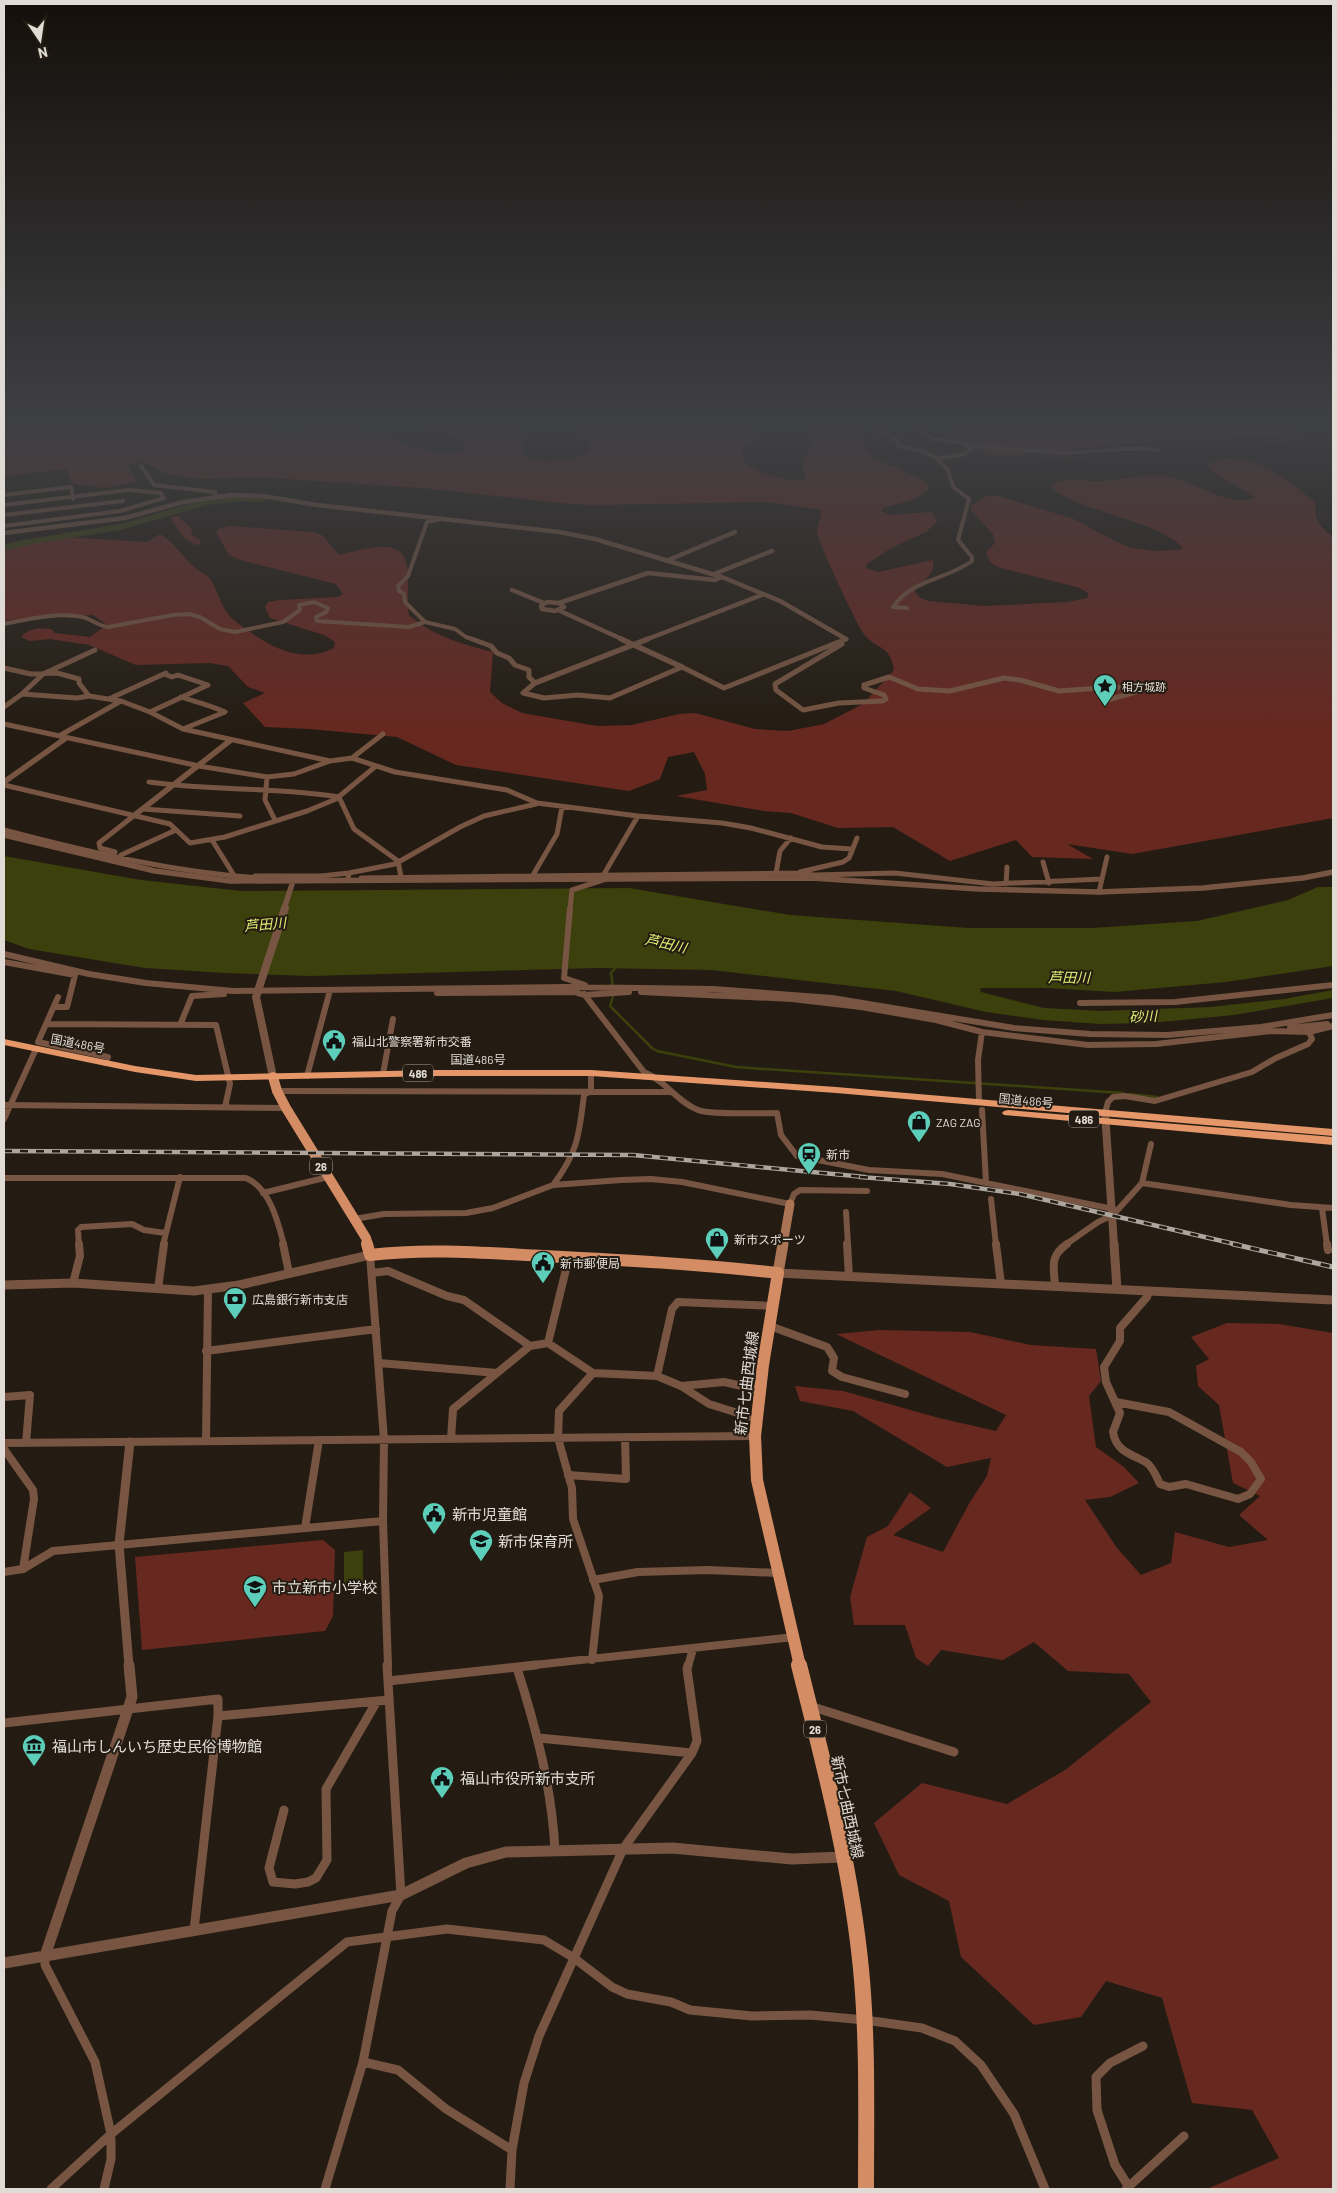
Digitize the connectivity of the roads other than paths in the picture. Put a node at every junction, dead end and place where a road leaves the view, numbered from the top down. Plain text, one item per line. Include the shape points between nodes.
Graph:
1 (52, 527) edge
2 (425, 527) edge
3 (513, 527) edge
4 (961, 527) edge
5 (736, 532) dead end
6 (4, 533) edge
7 (772, 551) dead end
8 (666, 561) junction
9 (714, 574) junction
10 (722, 577) junction
11 (512, 590) dead end
12 (764, 594) junction
13 (544, 603) junction
14 (559, 603) junction
15 (908, 608) dead end
16 (558, 610) junction
17 (425, 622) junction
18 (4, 624) edge
19 (846, 639) junction
20 (632, 644) junction
21 (96, 650) dead end
22 (682, 667) junction
23 (4, 668) edge
24 (43, 674) junction
25 (535, 683) junction
26 (22, 694) junction
27 (89, 696) junction
28 (181, 697) junction
29 (112, 698) junction
30 (1108, 700) dead end
31 (121, 701) junction
32 (4, 708) edge
33 (150, 712) junction
34 (4, 724) edge
35 (183, 729) junction
36 (383, 734) dead end
37 (63, 737) junction
38 (231, 740) junction
39 (352, 758) junction
40 (330, 761) junction
41 (199, 766) junction
42 (376, 766) junction
43 (267, 777) junction
44 (149, 782) dead end
45 (4, 784) edge
46 (172, 786) junction
47 (265, 788) junction
48 (340, 797) junction
49 (537, 803) junction
50 (562, 807) junction
51 (143, 809) junction
52 (136, 814) junction
53 (240, 816) dead end
54 (638, 816) junction
55 (275, 820) junction
56 (4, 830) edge
57 (176, 830) junction
58 (4, 835) edge
59 (791, 838) junction
60 (857, 838) dead end
61 (212, 840) junction
62 (852, 849) junction
63 (121, 854) junction
64 (1106, 856) dead end
65 (398, 861) junction
66 (1043, 862) dead end
67 (141, 863) junction
68 (1007, 867) dead end
69 (1333, 872) edge
70 (776, 873) junction
71 (799, 873) junction
72 (573, 874) joint
73 (533, 875) junction
74 (348, 876) junction
75 (401, 876) junction
76 (234, 877) junction
77 (605, 877) junction
78 (813, 877) junction
79 (1102, 879) junction
80 (292, 882) junction
81 (1049, 883) junction
82 (1006, 884) junction
83 (1099, 892) junction
84 (4, 954) edge
85 (4, 962) edge
86 (1333, 985) edge
87 (566, 987) junction
88 (593, 987) junction
89 (610, 987) junction
90 (247, 991) junction
91 (258, 991) junction
92 (329, 994) junction
93 (584, 995) junction
94 (58, 997) dead end
95 (1080, 1003) dead end
96 (54, 1007) junction
97 (1333, 1015) edge
98 (394, 1019) dead end
99 (46, 1024) junction
100 (180, 1024) junction
101 (1333, 1024) edge
102 (1272, 1031) junction
103 (982, 1032) junction
104 (1309, 1032) junction
105 (4, 1042) edge
106 (36, 1049) junction
107 (105, 1062) junction
108 (591, 1073) junction
109 (382, 1074) junction
110 (306, 1076) junction
111 (655, 1076) junction
112 (273, 1077) junction
113 (229, 1078) junction
114 (277, 1091) junction
115 (671, 1092) junction
116 (589, 1093) junction
117 (7, 1105) edge
118 (981, 1106) junction
119 (225, 1107) junction
120 (286, 1108) junction
121 (1106, 1117) junction
122 (4, 1119) edge
123 (1333, 1133) edge
124 (1333, 1141) edge
125 (1151, 1144) dead end
126 (180, 1177) junction
127 (328, 1177) junction
128 (4, 1178) edge
129 (986, 1182) junction
130 (1142, 1183) junction
131 (553, 1185) junction
132 (867, 1191) dead end
133 (263, 1193) junction
134 (991, 1199) dead end
135 (790, 1204) junction
136 (1322, 1208) junction
137 (1333, 1208) edge
138 (846, 1212) dead end
139 (1113, 1212) junction
140 (354, 1219) junction
141 (165, 1233) junction
142 (1328, 1250) dead end
143 (370, 1255) junction
144 (569, 1257) junction
145 (289, 1273) junction
146 (372, 1273) junction
147 (778, 1273) junction
148 (849, 1277) junction
149 (73, 1283) junction
150 (1000, 1284) junction
151 (4, 1285) edge
152 (1055, 1286) junction
153 (158, 1289) junction
154 (1117, 1289) junction
155 (208, 1290) junction
156 (1149, 1290) junction
157 (1333, 1300) edge
158 (773, 1306) junction
159 (770, 1326) junction
160 (376, 1329) junction
161 (548, 1343) junction
162 (530, 1346) junction
163 (206, 1351) junction
164 (379, 1363) junction
165 (498, 1373) junction
166 (594, 1373) junction
167 (657, 1376) junction
168 (681, 1386) junction
169 (760, 1390) junction
170 (905, 1394) dead end
171 (4, 1397) edge
172 (1116, 1402) junction
173 (757, 1420) junction
174 (755, 1436) junction
175 (625, 1437) junction
176 (558, 1438) junction
177 (451, 1439) junction
178 (319, 1440) junction
179 (384, 1440) junction
180 (206, 1441) junction
181 (130, 1442) junction
182 (4, 1443) edge
183 (26, 1443) junction
184 (4, 1449) edge
185 (568, 1475) junction
186 (383, 1522) junction
187 (305, 1528) junction
188 (119, 1544) junction
189 (23, 1569) junction
190 (4, 1572) edge
191 (778, 1573) junction
192 (593, 1580) junction
193 (794, 1637) junction
194 (693, 1649) junction
195 (592, 1660) junction
196 (517, 1668) junction
197 (388, 1681) junction
198 (389, 1700) junction
199 (377, 1701) junction
200 (809, 1706) junction
201 (130, 1708) junction
202 (218, 1716) junction
203 (4, 1723) edge
204 (539, 1738) junction
205 (954, 1752) dead end
206 (692, 1753) junction
207 (284, 1810) dead end
208 (622, 1849) junction
209 (555, 1851) junction
210 (843, 1857) junction
211 (400, 1895) junction
212 (194, 1930) junction
213 (388, 1936) junction
214 (45, 1956) junction
215 (574, 1958) junction
216 (4, 1963) edge
217 (865, 2020) junction
218 (1143, 2046) dead end
219 (363, 2062) junction
220 (111, 2134) junction
221 (1184, 2136) dead end
222 (512, 2150) junction
223 (1128, 2188) edge
224 (51, 2189) edge
225 (104, 2189) edge
226 (325, 2189) edge
227 (510, 2189) edge
228 (866, 2189) edge
229 (1045, 2189) edge

1 - 6 street
2 - 17 street via 408,576 398,586 405,602
3 - 8 street via 578,535
4 - 15 street via 958,540 972,561 918,584 893,607
5 - 8 street
7 - 9 street
8 - 9 street
9 - 10 street
10 - 12 street
10 - 14 street via 715,580 648,573
11 - 13 street
12 - 19 street
12 - 20 street
13 - 14 street
13 - 16 street via 540,606 542,609
14 - 16 street via 564,606
16 - 20 street
17 - 18 street via 409,626 326,623 317,621 316,617 328,608 313,601 299,605 300,610 283,622 235,632 220,629 189,614 173,614 108,627 99,626 88,617 77,616 26,619
17 - 25 street via 455,629 466,637 491,646 510,662 529,670 529,677
19 - 22 street via 724,688
19 - 30 street via 776,684 776,690 803,710 839,703 883,701 886,699 884,695 864,688 864,685 889,676 911,687 936,691 966,689 1005,678 1059,692 1126,688 1139,691
20 - 22 street
20 - 25 street
21 - 24 street
22 - 25 street via 610,698 578,695 544,698 523,693
23 - 24 street
24 - 26 street
24 - 27 street via 57,673 79,680
26 - 27 street
26 - 32 street
27 - 29 street
28 - 29 street via 208,685 165,674
28 - 33 street
28 - 35 street via 225,712
29 - 31 street
31 - 33 street
31 - 37 street
33 - 35 street
34 - 37 street
35 - 38 street
36 - 39 street
37 - 41 street
37 - 45 street
38 - 40 street
38 - 41 street
39 - 40 street
39 - 42 street
40 - 43 street via 294,774
41 - 43 street
41 - 46 street
42 - 48 street
42 - 49 street via 507,790
43 - 47 street
44 - 46 street
45 - 52 street
46 - 47 street
46 - 51 street
47 - 48 street
47 - 55 street via 265,803
48 - 55 street
48 - 65 street via 354,829
49 - 50 street
49 - 65 street via 484,816
50 - 54 street
50 - 73 street via 558,833
51 - 52 street
51 - 53 street
52 - 57 street via 170,824
52 - 63 street via 99,843 100,848
54 - 59 street via 722,823
54 - 77 street
55 - 61 street
56 - 67 street
57 - 61 street via 190,843
57 - 63 street
58 - 80 street via 190,877
59 - 62 street via 822,847
59 - 70 street via 780,851
60 - 62 street
61 - 76 street
62 - 71 street via 843,862
63 - 67 street
64 - 79 street
65 - 74 street
65 - 75 street
66 - 81 street
67 - 76 street via 170,870
68 - 82 street
69 - 83 street via 1222,887
70 - 71 street
70 - 77 street
71 - 78 street
72 - 73 street
72 - 77 street
73 - 75 street
74 - 75 street
74 - 76 street
74 - 80 street
76 - 80 street
77 - 78 street
77 - 80 street
77 - 88 street via 572,890 564,978
78 - 82 street via 895,873
78 - 83 street
79 - 81 street
79 - 83 street
80 - 91 street
81 - 82 street
84 - 90 street via 89,974 146,983
85 - 96 street via 75,976 67,1007
86 - 95 street via 1183,1001
87 - 88 street
87 - 91 street
87 - 93 street
88 - 89 street
89 - 93 street
89 - 97 street via 713,989 832,998 1014,1028 1090,1034 1167,1035 1261,1027
90 - 91 street
90 - 100 street via 192,996
91 - 92 street
91 - 112 street via 256,997
92 - 93 street via 574,992
92 - 110 street
93 - 103 street via 624,992 792,999 936,1020
93 - 111 street via 644,1072
94 - 96 street
96 - 99 street
98 - 109 street
99 - 100 street
99 - 107 street via 38,1042 108,1057
100 - 113 street via 216,1025
101 - 102 street
101 - 104 street
102 - 103 street via 1156,1044 1088,1045
102 - 104 street
103 - 118 street via 978,1060
104 - 121 street via 1312,1039 1308,1044 1252,1072 1155,1101 1113,1097 1108,1102
105 - 106 highway, 国道486号 / 486
106 - 107 highway, 国道486号 / 486
106 - 117 street
107 - 113 highway, 国道486号 / 486 via 196,1078
108 - 109 highway, 国道486号 / 486
108 - 111 highway, 国道486号 / 486
108 - 116 street
109 - 110 highway, 国道486号 / 486
110 - 112 highway, 国道486号 / 486
111 - 115 street
111 - 118 highway, 国道486号 / 486 via 836,1090
112 - 113 highway, 国道486号 / 486
112 - 114 main road, 26
113 - 119 street
114 - 116 street
114 - 120 main road, 26
115 - 116 street
115 - 129 street via 699,1110 777,1113 781,1135 797,1156 869,1170 942,1174
116 - 131 street via 584,1096 579,1136 568,1165
117 - 119 street
117 - 122 street
118 - 121 highway, 国道486号 / 486
118 - 129 street
119 - 120 street
120 - 127 main road, 26
121 - 123 highway, 国道486号 / 486
121 - 124 highway, 国道486号 / 486
121 - 139 street
125 - 130 street
126 - 128 street
126 - 133 street via 239,1177 251,1180
126 - 141 street
127 - 133 street
127 - 140 main road, 26
129 - 139 street
130 - 136 street
130 - 139 street
131 - 135 street via 651,1179 682,1182
131 - 140 street via 493,1208 466,1213 384,1214
132 - 135 street via 800,1190 794,1194
133 - 145 street via 284,1239
134 - 150 street
135 - 147 main road
136 - 137 street
136 - 142 street
138 - 148 street
139 - 152 street via 1057,1251
139 - 154 street
140 - 143 main road, 26 via 366,1238
141 - 149 street via 144,1230 132,1224 81,1228 78,1230 80,1256
141 - 153 street
143 - 144 main road via 412,1251
143 - 145 street
143 - 146 street
144 - 147 main road via 728,1266
144 - 161 street
145 - 155 street
146 - 160 street
146 - 162 street via 388,1271 464,1300
147 - 148 street
147 - 158 main road, 新市七曲西城線 / 26
148 - 150 street
149 - 151 street
149 - 153 street
150 - 152 street
152 - 154 street
153 - 155 street
154 - 156 street
155 - 163 street
156 - 157 street
156 - 172 street via 1147,1297 1120,1328 1120,1341 1104,1367 1106,1382
158 - 159 main road, 新市七曲西城線 / 26
158 - 167 street via 678,1302 672,1310
159 - 169 main road, 新市七曲西城線 / 26
159 - 170 street via 827,1346 834,1358 832,1371 842,1377
160 - 163 street
160 - 164 street
161 - 162 street
161 - 166 street
162 - 165 street
163 - 180 street
164 - 165 street
164 - 179 street
165 - 177 street via 452,1409
166 - 167 street
166 - 176 street via 559,1411
167 - 168 street
168 - 169 street via 724,1382
168 - 173 street via 709,1404
169 - 173 main road, 新市七曲西城線 / 26
171 - 183 street via 30,1395
172 - 172 street via 1120,1413 1113,1424 1112,1436 1119,1448 1149,1464 1160,1484 1168,1487 1186,1484 1238,1499 1250,1494 1261,1479 1241,1452 1169,1412
173 - 174 main road, 新市七曲西城線 / 26
174 - 175 street
174 - 191 main road, 新市七曲西城線 / 26 via 757,1480
175 - 176 street
175 - 185 street via 626,1480
176 - 177 street
176 - 185 street
177 - 179 street
178 - 179 street
178 - 180 street
178 - 187 street
179 - 186 street
180 - 181 street
181 - 183 street
181 - 188 street
182 - 183 street
184 - 189 street via 33,1490
185 - 192 street via 572,1488 573,1519
186 - 187 street
186 - 197 street
187 - 188 street
188 - 189 street via 53,1551
188 - 201 street via 132,1697
189 - 190 street
191 - 192 street via 648,1572
191 - 193 main road, 新市七曲西城線 / 26
192 - 195 street via 599,1596
193 - 194 street
193 - 200 main road, 新市七曲西城線 / 26
194 - 195 street
194 - 206 street via 687,1669 697,1741
195 - 196 street
196 - 197 street
196 - 204 street
197 - 198 street
198 - 199 street
198 - 211 street
199 - 202 street
199 - 207 street via 326,1789 327,1860 316,1878 308,1882 273,1882 269,1868
200 - 205 street
200 - 210 main road, 新市七曲西城線 / 26
201 - 202 street via 218,1699
201 - 203 street
201 - 214 street
202 - 212 street
204 - 206 street
204 - 209 street via 550,1785
206 - 208 street
208 - 209 street
208 - 210 street via 672,1848 792,1859
208 - 215 street
209 - 211 street via 506,1852 466,1863
210 - 217 main road, 新市七曲西城線 / 26 via 857,1938
211 - 212 street
211 - 213 street via 392,1911
212 - 214 street
213 - 215 street via 447,1929 544,1940
213 - 219 street
213 - 220 street via 347,1942
214 - 216 street
214 - 220 street via 45,1965 95,2062
215 - 217 street via 627,1994 671,2002 690,2010
215 - 222 street via 539,2036 524,2083
217 - 228 main road, 新市七曲西城線 / 26
217 - 229 street via 922,2028 955,2041 981,2065 1014,2114
218 - 223 street via 1110,2063 1096,2077 1097,2110 1115,2165
219 - 222 street via 398,2070 446,2109
219 - 226 street
220 - 224 street
220 - 225 street via 111,2159
221 - 223 street
222 - 227 street

